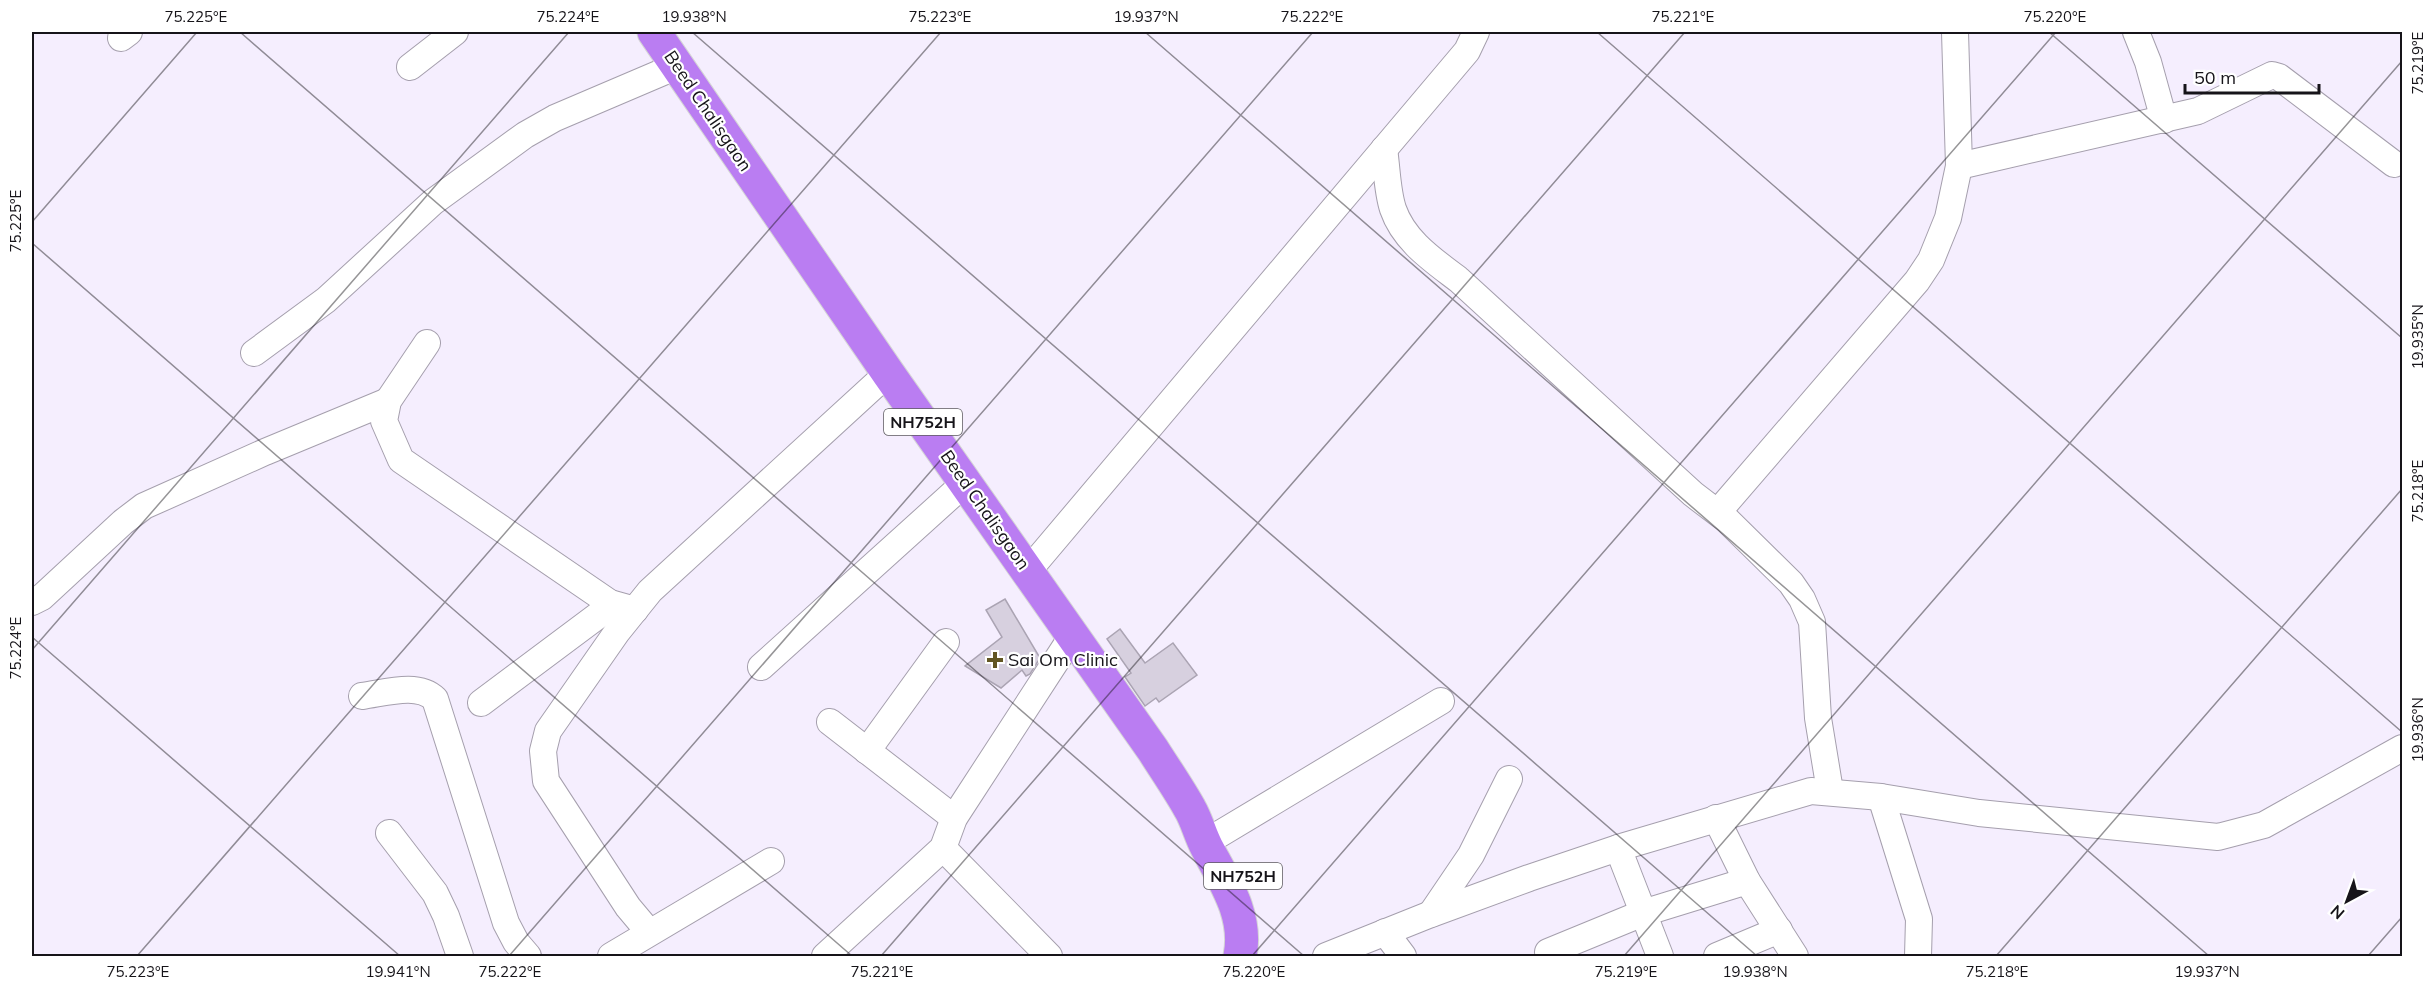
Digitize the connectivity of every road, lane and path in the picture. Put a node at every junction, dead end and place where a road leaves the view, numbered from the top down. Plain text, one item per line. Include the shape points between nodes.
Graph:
1 (455, 32) edge
2 (654, 32) edge
3 (1476, 32) edge
4 (1954, 32) edge
5 (2136, 32) edge
6 (677, 66) junction
7 (410, 67) dead end
8 (2164, 120) junction
9 (1384, 149) junction
10 (2394, 164) dead end
11 (1959, 166) junction
12 (427, 344) dead end
13 (254, 353) dead end
14 (888, 373) junction
15 (388, 401) junction
16 (966, 482) junction
17 (1718, 512) junction
18 (1028, 571) junction
19 (32, 602) edge
20 (610, 603) junction
21 (634, 610) junction
22 (1073, 634) junction
23 (946, 642) dead end
24 (761, 667) dead end
25 (362, 696) dead end
26 (1441, 701) dead end
27 (481, 703) dead end
28 (830, 722) dead end
29 (2403, 747) edge
30 (867, 751) junction
31 (1509, 779) dead end
32 (1830, 791) junction
33 (1881, 797) junction
34 (1192, 811) junction
35 (954, 818) junction
36 (1716, 818) junction
37 (389, 833) dead end
38 (1218, 835) junction
39 (943, 848) junction
40 (1618, 848) junction
41 (771, 861) dead end
42 (1747, 881) junction
43 (1643, 913) junction
44 (1431, 914) junction
45 (1779, 930) junction
46 (649, 932) junction
47 (1385, 932) junction
48 (1548, 952) dead end
49 (460, 957) edge
50 (528, 957) edge
51 (611, 957) edge
52 (825, 957) edge
53 (1049, 957) edge
54 (1240, 957) edge
55 (1259, 957) edge
56 (1326, 957) edge
57 (1403, 957) edge
58 (1660, 957) edge
59 (1718, 957) edge
60 (1796, 957) edge
61 (1918, 957) edge

1 - 7 street
2 - 6 highway, Beed Chalisgaon / NH752H
3 - 9 street via 1467,51
4 - 11 street
5 - 8 street
6 - 13 street via 555,118 525,135 433,202 326,300
6 - 14 highway, Beed Chalisgaon / NH752H
8 - 10 street via 2198,111 2272,75
8 - 11 street
9 - 17 street via 1392,207 1402,228 1421,251 1459,280 1693,495
9 - 18 street
11 - 17 street via 1948,218 1927,267
12 - 15 street
14 - 16 highway, Beed Chalisgaon / NH752H
14 - 21 street
15 - 19 street via 144,506
15 - 20 street via 384,421 400,460
16 - 18 highway, Beed Chalisgaon / NH752H
16 - 24 street
17 - 32 street via 1791,583 1812,622 1818,718
18 - 22 highway, Beed Chalisgaon / NH752H
20 - 21 street
20 - 27 street
21 - 46 street via 548,731 543,751 546,781 628,907
22 - 34 highway, Beed Chalisgaon / NH752H
22 - 35 street
23 - 30 street
25 - 50 street via 416,690 435,699 506,923
26 - 38 street
28 - 30 street
29 - 33 street via 2264,825 2218,837 1979,813
30 - 35 street
31 - 44 street via 1471,855
32 - 33 street
32 - 36 street via 1811,791
33 - 61 street via 1919,919
34 - 38 highway, Beed Chalisgaon / NH752H
34 - 54 highway, Beed Chalisgaon / NH752H via 1238,912
35 - 39 street
36 - 40 street
36 - 42 street
37 - 49 street via 435,893
38 - 55 highway, Beed Chalisgaon / NH752H via 1257,910
39 - 52 street
39 - 53 street
40 - 43 street
40 - 44 street
41 - 46 street
42 - 43 street
42 - 45 street
43 - 48 street
43 - 58 street
44 - 47 street
45 - 59 street
45 - 60 street
46 - 51 street
47 - 56 street
47 - 57 street

